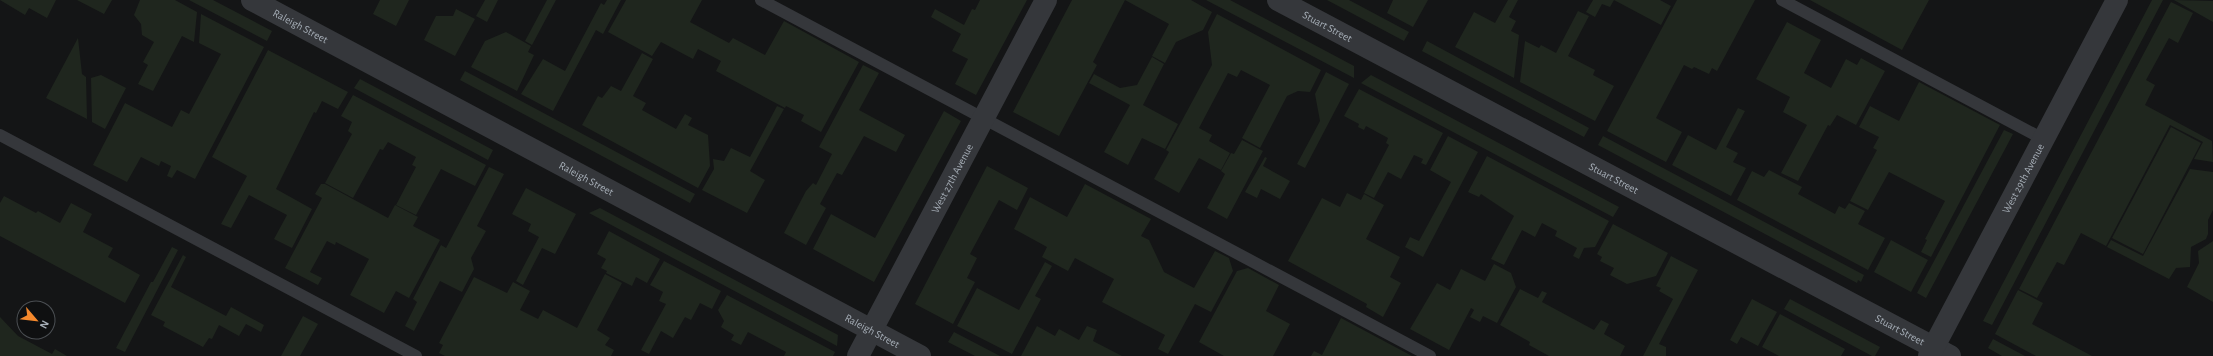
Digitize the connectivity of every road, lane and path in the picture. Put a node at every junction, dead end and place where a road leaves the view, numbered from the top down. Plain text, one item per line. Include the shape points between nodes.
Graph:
1 (252, 0) edge
2 (761, 0) edge
3 (1046, 0) edge
4 (1278, 0) edge
5 (1782, 0) edge
6 (2117, 0) edge
7 (983, 118) junction
8 (0, 135) edge
9 (2043, 139) junction
10 (872, 330) junction
11 (1937, 353) edge
12 (416, 356) edge
13 (858, 356) edge
14 (920, 356) edge
15 (1430, 356) edge

1 - 10 street, Raleigh Street
2 - 7 lane
3 - 7 street, West 27th Avenue
4 - 11 street, Stuart Street
5 - 9 lane
6 - 9 street, West 29th Avenue
7 - 10 street, West 27th Avenue
7 - 15 lane
8 - 12 lane
9 - 11 street, West 29th Avenue
10 - 13 street, West 27th Avenue
10 - 14 street, Raleigh Street

